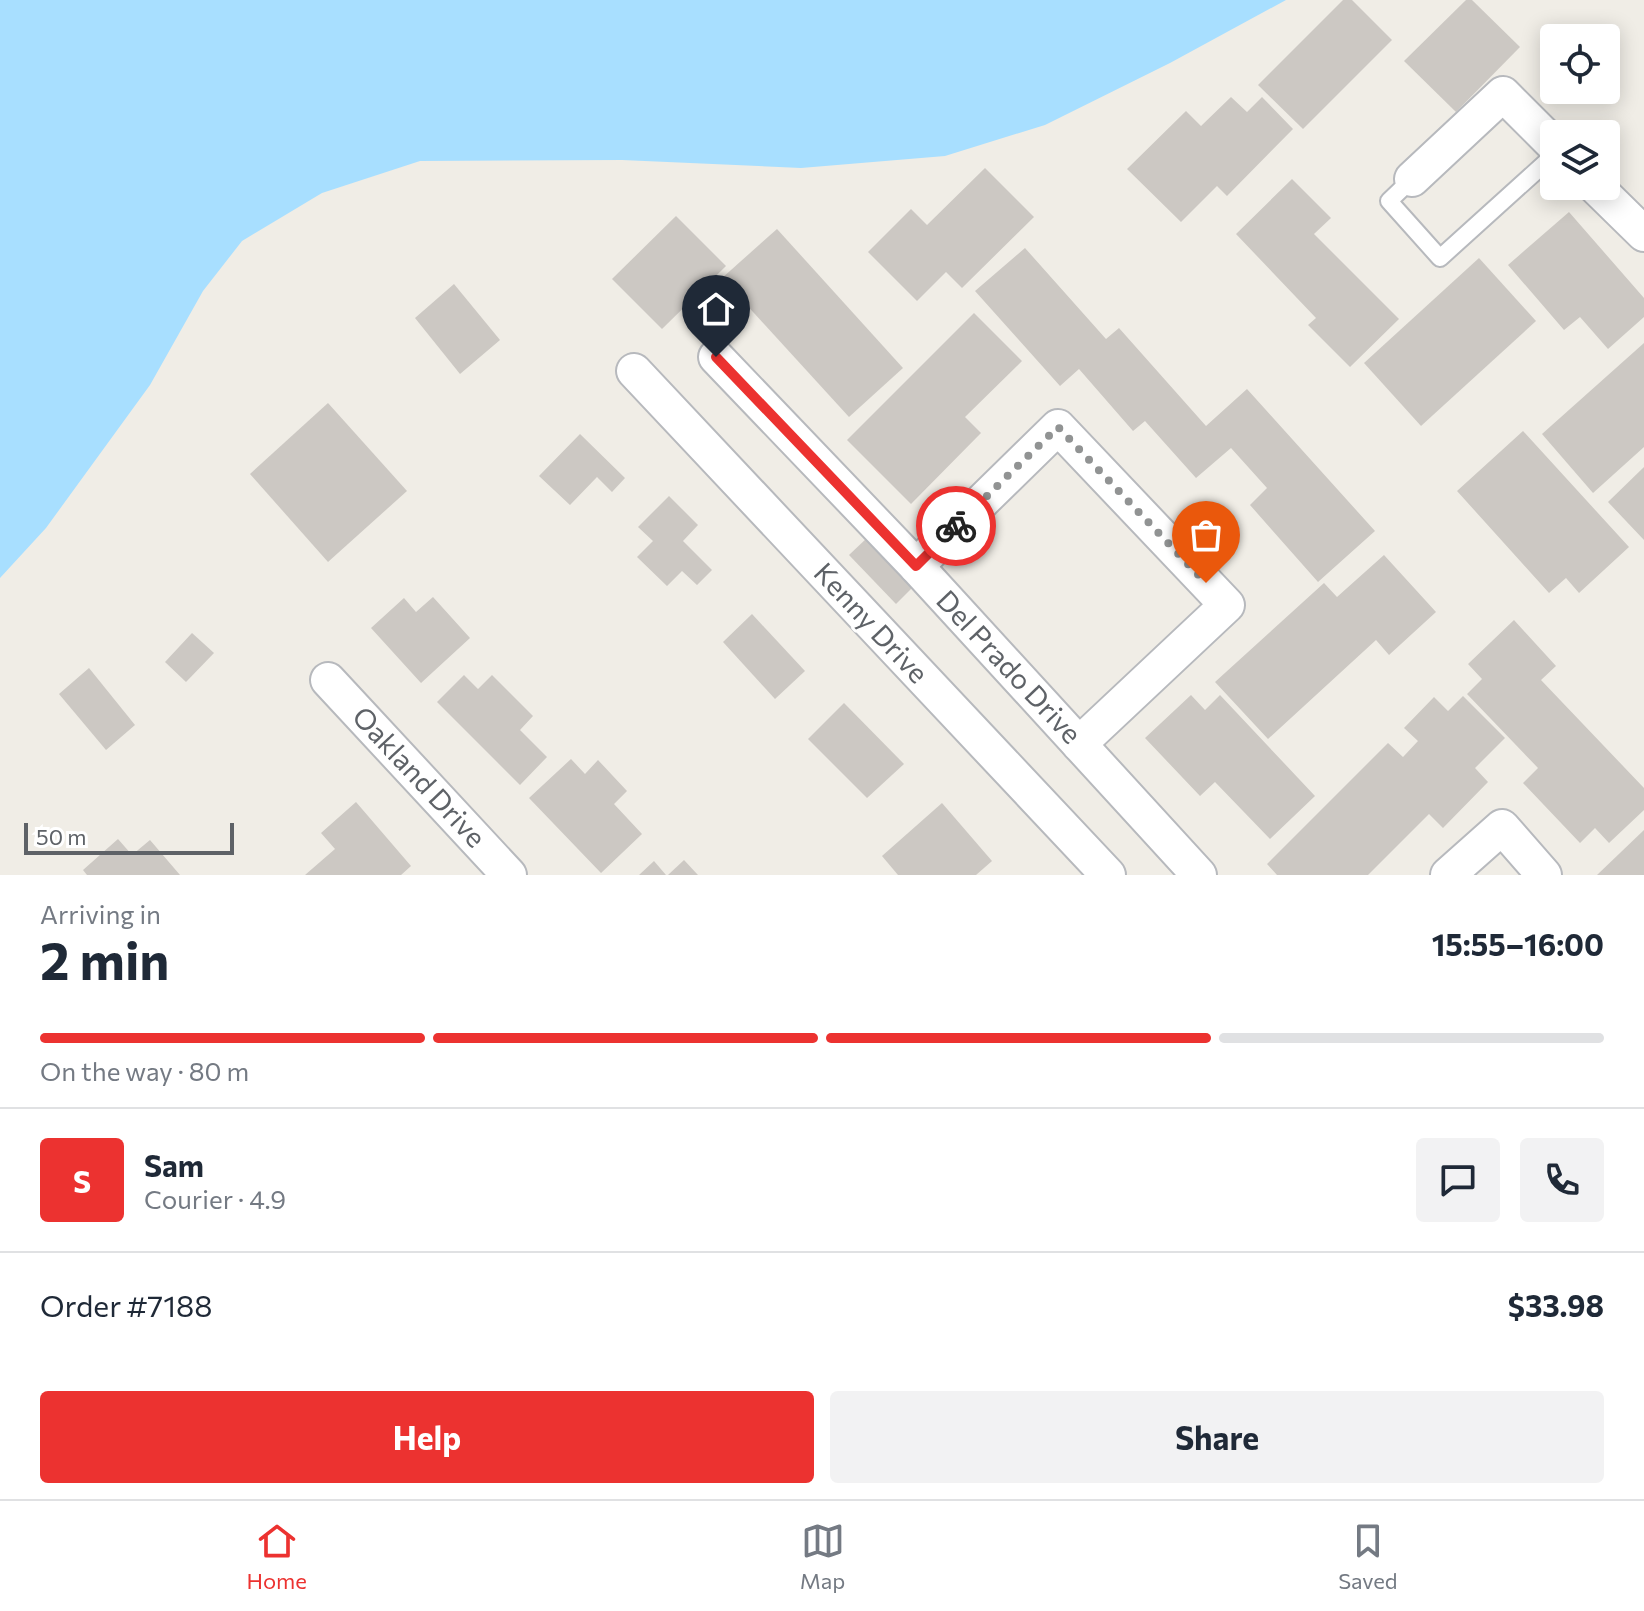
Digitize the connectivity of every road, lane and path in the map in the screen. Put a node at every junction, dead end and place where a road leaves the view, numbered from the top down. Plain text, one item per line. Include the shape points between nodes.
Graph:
1 (1540, 131) edge
2 (1540, 168) edge
3 (1412, 179) joint
4 (1609, 200) edge
5 (1644, 234) edge
6 (716, 357) dead end
7 (634, 371) dead end
8 (916, 566) junction
9 (328, 680) dead end
10 (1079, 744) junction
11 (509, 875) edge
12 (1108, 875) edge
13 (1199, 875) edge
14 (1448, 875) edge
15 (1544, 875) edge

1 - 3 street via 1503,94
2 - 3 lane via 1440,258 1389,201
4 - 5 street
6 - 8 street, Del Prado Drive
7 - 12 street, Kenny Drive
8 - 10 street, Del Prado Drive
8 - 10 street via 1058,427 1227,605
9 - 11 street, Oakland Drive
10 - 13 street, Del Prado Drive
14 - 15 street via 1502,827

